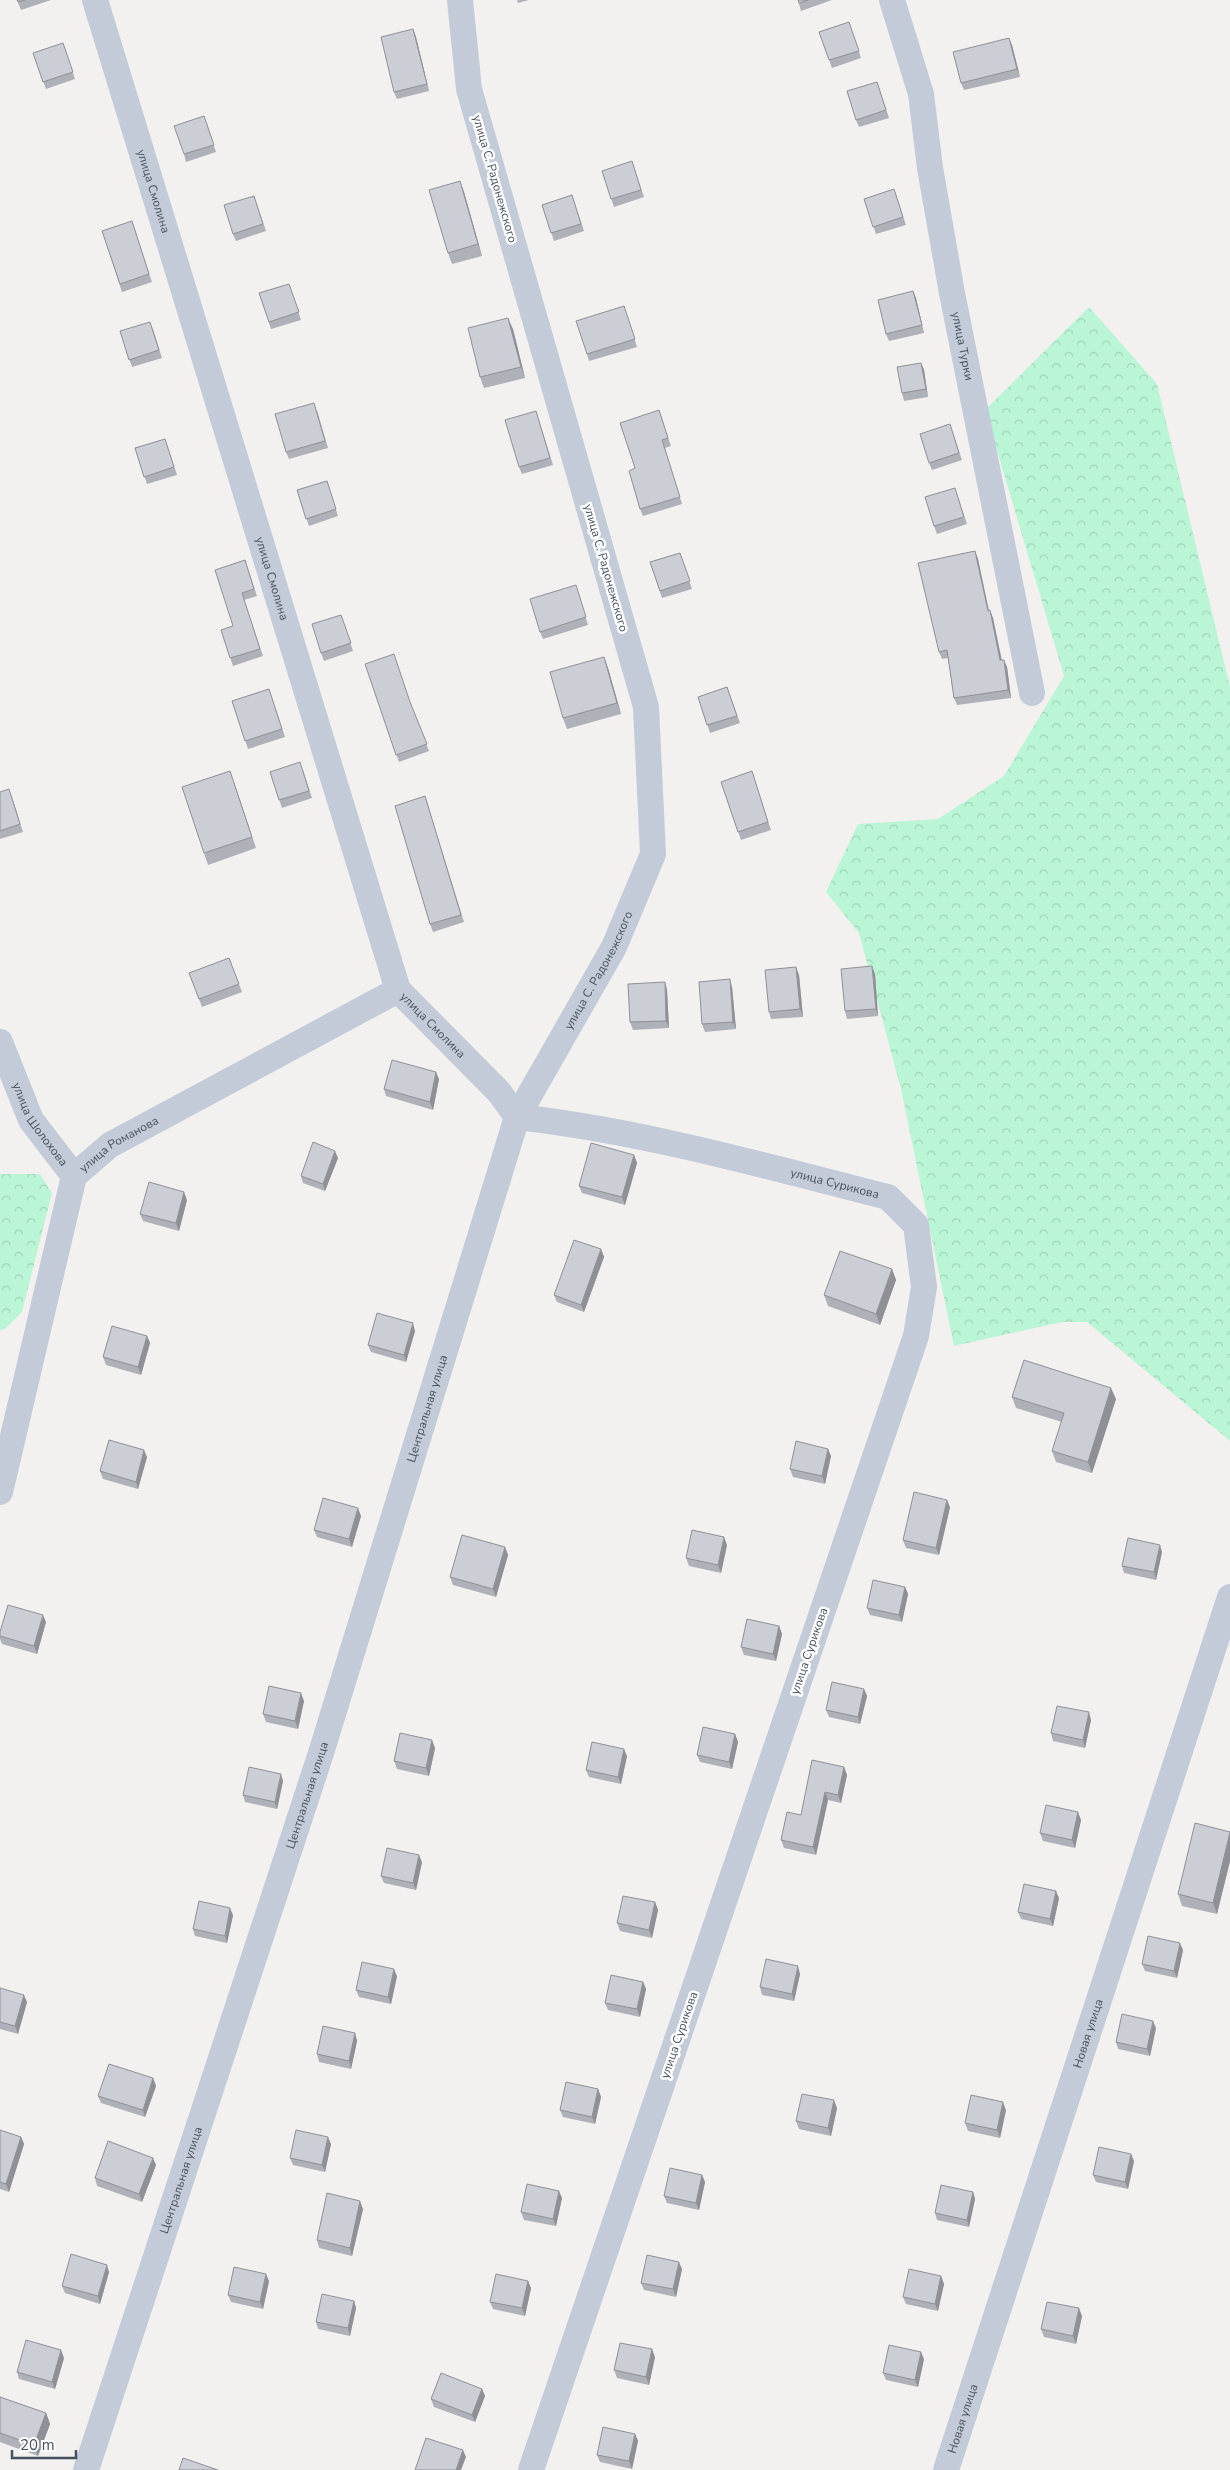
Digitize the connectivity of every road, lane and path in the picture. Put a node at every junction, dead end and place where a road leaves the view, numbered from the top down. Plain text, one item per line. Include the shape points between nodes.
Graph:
1 (95, 0) edge
2 (460, 0) edge
3 (892, 0) edge
4 (1032, 693) dead end
5 (398, 990) junction
6 (0, 1042) edge
7 (517, 1117) junction
8 (74, 1176) junction
9 (0, 1492) edge
10 (1230, 1597) edge
11 (86, 2470) edge
12 (531, 2470) edge
13 (946, 2470) edge

1 - 5 street, улица Смолина
2 - 7 street, улица С. Радонежского via 469,89 646,707 653,854 614,947
3 - 4 street, улица Турки via 921,94 952,293
5 - 7 street, улица Смолина via 499,1092
5 - 8 street, улица Романова via 110,1145
6 - 8 street, улица Шолохова via 32,1120
7 - 11 street, Центральная улица via 321,1753
7 - 12 street, улица Сурикова via 632,1134 888,1197 916,1225 924,1287 916,1336
8 - 9 street, улица Романова
10 - 13 street, Новая улица

